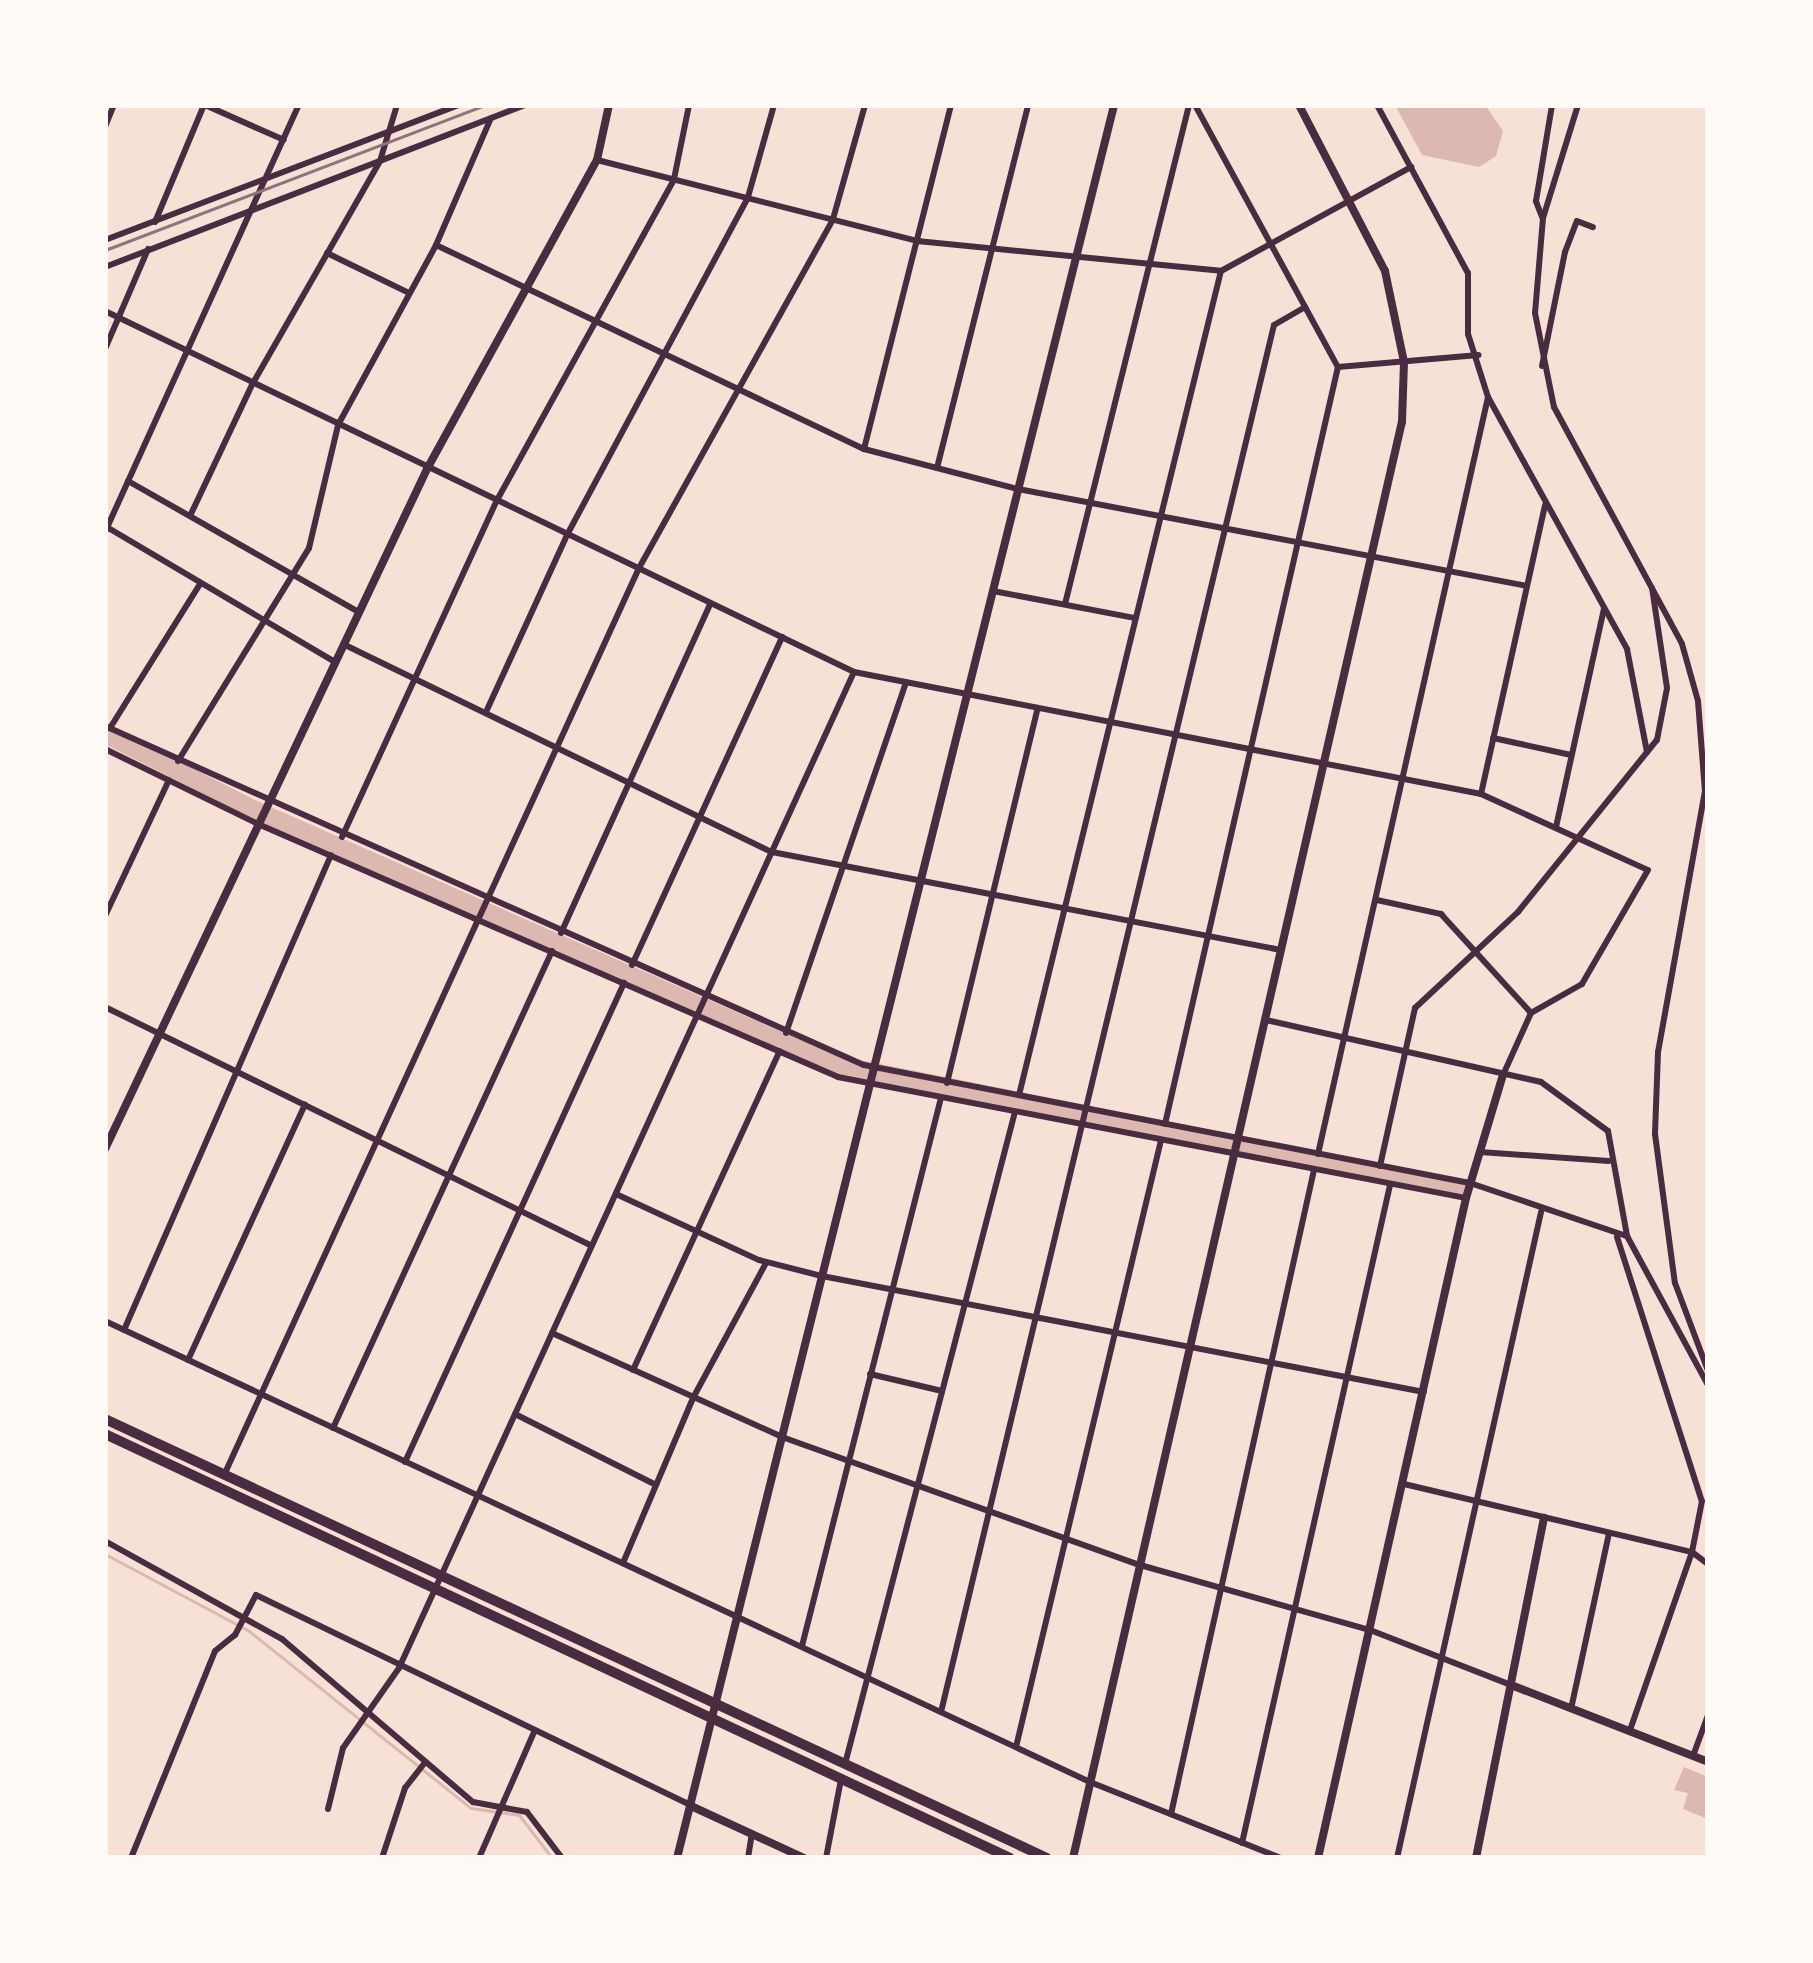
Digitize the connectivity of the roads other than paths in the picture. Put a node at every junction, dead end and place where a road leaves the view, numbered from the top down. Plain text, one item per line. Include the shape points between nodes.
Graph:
1 (114, 105) edge
2 (205, 105) edge
3 (299, 105) edge
4 (397, 105) edge
5 (458, 105) edge
6 (524, 105) edge
7 (609, 105) edge
8 (689, 105) edge
9 (774, 105) edge
10 (865, 105) edge
11 (951, 105) edge
12 (1028, 105) edge
13 (1114, 105) edge
14 (1192, 105) edge
15 (1299, 105) edge
16 (1377, 105) edge
17 (1552, 105) edge
18 (1577, 105) edge
19 (491, 118) junction
20 (105, 127) edge
21 (388, 132) junction
22 (286, 140) junction
23 (597, 160) junction
24 (380, 161) junction
25 (1411, 167) junction
26 (272, 177) junction
27 (674, 179) junction
28 (748, 197) junction
29 (1350, 201) junction
30 (256, 209) junction
31 (1543, 218) junction
32 (833, 219) junction
33 (155, 221) junction
34 (1592, 226) dead end
35 (105, 241) edge
36 (916, 241) junction
37 (436, 244) junction
38 (1271, 244) junction
39 (992, 248) junction
40 (148, 249) junction
41 (327, 253) junction
42 (1076, 256) junction
43 (1149, 263) junction
44 (105, 266) edge
45 (1222, 271) junction
46 (525, 289) junction
47 (410, 293) junction
48 (1305, 307) junction
49 (105, 311) edge
50 (118, 318) junction
51 (596, 322) junction
52 (105, 349) edge
53 (185, 350) junction
54 (1478, 355) junction
55 (667, 356) junction
56 (1404, 362) junction
57 (1542, 366) junction
58 (1338, 367) junction
59 (254, 383) junction
60 (739, 390) junction
61 (1488, 398) junction
62 (338, 425) junction
63 (864, 449) junction
64 (937, 468) junction
65 (427, 469) junction
66 (128, 481) junction
67 (1018, 489) junction
68 (496, 502) junction
69 (1545, 502) junction
70 (1089, 503) junction
71 (1160, 515) junction
72 (190, 516) junction
73 (106, 529) edge
74 (1227, 529) junction
75 (567, 535) junction
76 (1298, 543) junction
77 (1371, 556) junction
78 (639, 568) junction
79 (1449, 571) junction
80 (293, 576) junction
81 (200, 584) junction
82 (1527, 586) junction
83 (1652, 588) junction
84 (993, 591) junction
85 (711, 603) junction
86 (1064, 604) junction
87 (1604, 608) junction
88 (359, 612) junction
89 (1135, 618) junction
90 (266, 623) junction
91 (782, 637) junction
92 (343, 644) junction
93 (335, 662) junction
94 (854, 672) junction
95 (415, 679) junction
96 (906, 682) junction
97 (967, 694) junction
98 (1038, 708) junction
99 (486, 712) junction
100 (1109, 721) junction
101 (108, 727) edge
102 (1180, 736) junction
103 (1493, 738) junction
104 (557, 748) junction
105 (1250, 748) junction
106 (105, 749) edge
107 (1647, 752) junction
108 (1571, 755) junction
109 (178, 761) junction
110 (1324, 763) junction
111 (1402, 779) junction
112 (169, 781) junction
113 (629, 782) junction
114 (1481, 794) junction
115 (268, 804) junction
116 (700, 817) junction
117 (258, 824) junction
118 (1556, 827) junction
119 (342, 837) junction
120 (1574, 837) junction
121 (772, 852) junction
122 (331, 855) junction
123 (844, 866) junction
124 (921, 880) junction
125 (993, 894) junction
126 (1376, 899) junction
127 (487, 900) junction
128 (1064, 908) junction
129 (105, 916) edge
130 (478, 919) junction
131 (1136, 922) junction
132 (560, 933) junction
133 (1208, 935) junction
134 (1281, 950) junction
135 (551, 951) junction
136 (1478, 953) junction
137 (632, 965) junction
138 (623, 983) junction
139 (706, 997) junction
140 (105, 1006) edge
141 (1531, 1013) junction
142 (697, 1016) junction
143 (1265, 1019) junction
144 (786, 1033) junction
145 (160, 1034) junction
146 (1344, 1038) junction
147 (780, 1052) junction
148 (1406, 1052) junction
149 (874, 1067) junction
150 (234, 1070) junction
151 (1503, 1075) junction
152 (946, 1083) junction
153 (870, 1084) junction
154 (1019, 1096) junction
155 (941, 1098) junction
156 (305, 1105) junction
157 (1092, 1111) junction
158 (1015, 1112) junction
159 (1164, 1124) junction
160 (1088, 1126) junction
161 (1238, 1138) junction
162 (377, 1139) junction
163 (1161, 1140) junction
164 (105, 1148) edge
165 (1480, 1152) junction
166 (1318, 1154) junction
167 (1234, 1155) junction
168 (1609, 1162) junction
169 (1380, 1166) junction
170 (1315, 1169) junction
171 (449, 1176) junction
172 (1470, 1183) junction
173 (1390, 1184) junction
174 (616, 1194) junction
175 (1466, 1198) junction
176 (520, 1210) junction
177 (1541, 1212) junction
178 (697, 1231) junction
179 (1627, 1236) junction
180 (1617, 1237) junction
181 (592, 1246) junction
182 (766, 1262) junction
183 (822, 1276) junction
184 (892, 1290) junction
185 (964, 1304) junction
186 (1041, 1318) junction
187 (105, 1322) edge
188 (123, 1330) junction
189 (1116, 1331) junction
190 (552, 1333) junction
191 (1190, 1346) junction
192 (188, 1360) junction
193 (1272, 1362) junction
194 (633, 1370) junction
195 (1708, 1371) edge
196 (870, 1374) junction
197 (1347, 1377) junction
198 (1708, 1385) edge
199 (942, 1391) junction
200 (1424, 1392) junction
201 (261, 1394) junction
202 (693, 1398) junction
203 (515, 1414) junction
204 (105, 1419) edge
205 (333, 1428) junction
206 (105, 1434) edge
207 (782, 1437) junction
208 (849, 1461) junction
209 (405, 1462) junction
210 (225, 1473) junction
211 (1404, 1484) junction
212 (656, 1485) junction
213 (917, 1486) junction
214 (478, 1495) junction
215 (1477, 1503) junction
216 (992, 1512) junction
217 (1544, 1519) junction
218 (1609, 1533) junction
219 (1066, 1539) junction
220 (105, 1541) edge
221 (1692, 1552) junction
222 (623, 1563) junction
223 (1708, 1564) edge
224 (1140, 1565) junction
225 (442, 1576) junction
226 (1222, 1588) junction
227 (436, 1589) junction
228 (1295, 1609) junction
229 (246, 1616) junction
230 (737, 1617) junction
231 (1370, 1630) junction
232 (802, 1646) junction
233 (1442, 1657) junction
234 (399, 1668) junction
235 (867, 1678) junction
236 (1511, 1685) junction
237 (715, 1703) junction
238 (1571, 1709) junction
239 (941, 1712) junction
240 (372, 1713) junction
241 (1708, 1715) edge
242 (712, 1718) junction
243 (1629, 1731) junction
244 (534, 1732) junction
245 (1016, 1747) junction
246 (1693, 1756) junction
247 (425, 1762) junction
248 (1708, 1762) edge
249 (845, 1764) junction
250 (842, 1778) junction
251 (1090, 1782) junction
252 (501, 1804) junction
253 (691, 1805) junction
254 (328, 1809) dead end
255 (1171, 1814) junction
256 (752, 1833) junction
257 (1242, 1843) junction
258 (131, 1858) edge
259 (382, 1858) edge
260 (478, 1858) edge
261 (562, 1858) edge
262 (677, 1858) edge
263 (748, 1858) edge
264 (804, 1858) edge
265 (826, 1858) edge
266 (1010, 1858) edge
267 (1047, 1858) edge
268 (1073, 1858) edge
269 (1281, 1858) edge
270 (1318, 1858) edge
271 (1397, 1858) edge
272 (1476, 1858) edge

1 - 20 street
2 - 22 street
2 - 33 street
3 - 22 street
4 - 21 street
5 - 21 street
6 - 19 street
7 - 23 street
8 - 27 street
9 - 28 street
10 - 32 street
11 - 36 street
12 - 39 street
13 - 42 street
14 - 38 street
14 - 43 street
15 - 29 street
16 - 25 street
17 - 31 street via 1536,201
18 - 31 street
19 - 24 street
19 - 37 street
21 - 24 street
21 - 26 street
22 - 26 street
23 - 27 street
23 - 46 street
24 - 30 street
24 - 41 street
25 - 29 street
25 - 54 street via 1468,273 1465,313
26 - 30 street
26 - 33 street
27 - 28 street
27 - 51 street
28 - 32 street
28 - 55 street
29 - 38 street
29 - 56 street via 1390,288
30 - 40 street
30 - 53 street
31 - 57 street via 1533,282
32 - 36 street
32 - 60 street
33 - 35 street
34 - 57 street via 1577,221 1564,252
36 - 39 street
36 - 63 street
37 - 46 street
37 - 47 street
38 - 45 street
38 - 48 street
39 - 42 street
39 - 64 street
40 - 44 street
40 - 50 street
41 - 47 street
41 - 59 street
42 - 43 street
42 - 67 street
43 - 45 street
43 - 70 street
45 - 71 street
46 - 51 street
46 - 65 street
47 - 62 street
48 - 58 street
48 - 74 street via 1274,326
49 - 50 street
50 - 52 street
50 - 53 street
51 - 55 street
51 - 68 street
53 - 59 street
53 - 66 street
54 - 56 street
54 - 61 street
55 - 60 street
55 - 75 street
56 - 58 street
56 - 77 street via 1402,422
57 - 83 street via 1554,407
58 - 76 street
59 - 62 street
59 - 72 street
60 - 63 street
60 - 78 street
61 - 69 street
61 - 79 street
62 - 65 street
62 - 80 street via 309,548
63 - 64 street
64 - 67 street
65 - 68 street
65 - 88 street
66 - 72 street
66 - 73 street
67 - 70 street
67 - 84 street
68 - 75 street
68 - 95 street
69 - 82 street
69 - 87 street
70 - 71 street
70 - 86 street
71 - 74 street
71 - 89 street
72 - 80 street
73 - 81 street
74 - 76 street
74 - 102 street
75 - 78 street
75 - 99 street
76 - 77 street
76 - 105 street
77 - 79 street
77 - 110 street
78 - 85 street
78 - 104 street
79 - 82 street
79 - 111 street
80 - 88 street
80 - 90 street
81 - 90 street
81 - 101 street
82 - 103 street
83 - 107 street via 1666,688
83 - 195 street via 1689,667 1704,748 1701,826 1658,1052 1655,1134 1675,1283
84 - 86 street
84 - 97 street
85 - 91 street
85 - 113 street
86 - 89 street
87 - 107 street via 1627,649
87 - 108 street
88 - 92 street
89 - 100 street
90 - 93 street
90 - 109 street
91 - 94 street
91 - 116 street
92 - 93 street
92 - 95 street
93 - 115 street
94 - 96 street
94 - 121 street
95 - 99 street
95 - 119 street
96 - 97 street
96 - 123 street
97 - 98 street
97 - 124 street
98 - 100 street
98 - 125 street
99 - 104 street
100 - 102 street
100 - 128 street
101 - 109 street
102 - 105 street
102 - 131 street
103 - 108 street
103 - 114 street
104 - 113 street
104 - 127 street
105 - 110 street
105 - 133 street
106 - 112 street
107 - 120 street
108 - 118 street
109 - 115 street
110 - 111 street
110 - 134 street
111 - 114 street
111 - 126 street
112 - 117 street
112 - 129 street
113 - 116 street
113 - 132 street
114 - 118 street
115 - 117 street
115 - 119 street
116 - 121 street
116 - 137 street
117 - 122 street
117 - 145 street
118 - 120 street
119 - 127 street
120 - 136 street
120 - 141 street via 1648,870 1647,877 1582,984
121 - 123 street
121 - 139 street
122 - 130 street
122 - 150 street
123 - 124 street
123 - 144 street
124 - 125 street
124 - 149 street
125 - 128 street
125 - 152 street
126 - 136 street via 1441,914
126 - 146 street
127 - 130 street
127 - 132 street
128 - 131 street
128 - 154 street
130 - 135 street
130 - 162 street
131 - 133 street
131 - 157 street
132 - 137 street
133 - 134 street
133 - 159 street
134 - 143 street
135 - 138 street
135 - 171 street
136 - 141 street
136 - 148 street via 1415,1008
137 - 139 street
138 - 142 street
138 - 176 street
139 - 142 street
139 - 144 street
140 - 145 street
141 - 151 street
142 - 147 street
142 - 174 street
143 - 146 street
143 - 161 street
144 - 149 street
145 - 150 street
145 - 164 street
146 - 148 street
146 - 166 street
147 - 153 street
147 - 178 street
148 - 151 street
148 - 169 street
149 - 152 street
149 - 153 street
150 - 156 street
150 - 188 street
151 - 165 street
151 - 168 street via 1540,1082 1611,1136
152 - 154 street
153 - 155 street
153 - 183 street
154 - 157 street
155 - 158 street
155 - 184 street
156 - 162 street
156 - 192 street
157 - 159 street
157 - 160 street
158 - 160 street
158 - 185 street
159 - 161 street
160 - 163 street
160 - 186 street
161 - 166 street
161 - 167 street
162 - 171 street
162 - 201 street
163 - 167 street
163 - 189 street
165 - 168 street
165 - 172 street
166 - 169 street
167 - 170 street
167 - 191 street
168 - 179 street
169 - 172 street
170 - 173 street
170 - 193 street
171 - 176 street
171 - 205 street
172 - 175 street
172 - 177 street
173 - 175 street
173 - 197 street
174 - 178 street
174 - 181 street
175 - 200 street
176 - 181 street
176 - 209 street
177 - 180 street
177 - 215 street
178 - 182 street
178 - 194 street
179 - 180 street
179 - 198 street
180 - 221 street via 1702,1501
181 - 190 street
182 - 183 street
182 - 202 street
183 - 184 street
183 - 207 street
184 - 185 street
184 - 196 street
185 - 186 street
185 - 199 street
186 - 189 street
186 - 216 street
187 - 188 street
188 - 192 street
189 - 191 street
189 - 219 street
190 - 194 street
190 - 203 street
191 - 193 street
191 - 224 street
192 - 201 street
193 - 197 street
193 - 226 street
194 - 202 street
196 - 199 street
196 - 208 street
197 - 200 street
197 - 228 street
199 - 213 street
200 - 211 street
201 - 205 street
201 - 210 street
202 - 207 street
202 - 212 street
203 - 212 street
203 - 214 street
204 - 210 highway
205 - 209 street
206 - 227 highway
207 - 208 street
207 - 230 street
208 - 213 street
208 - 232 street
209 - 214 street
210 - 225 highway
211 - 215 street
211 - 231 street
212 - 222 street
213 - 216 street
213 - 235 street
214 - 222 street
214 - 225 street
215 - 217 street
215 - 233 street
216 - 219 street
216 - 239 street
217 - 218 street
217 - 236 street
218 - 221 street
218 - 238 street
219 - 224 street
219 - 245 street
220 - 229 street
221 - 223 street
221 - 243 street
222 - 230 street
224 - 226 street
224 - 251 street
225 - 227 street
225 - 237 highway
226 - 228 street
226 - 255 street
227 - 234 street
227 - 242 highway
228 - 231 street
228 - 257 street
229 - 234 street via 256,1595
229 - 240 street
229 - 258 street via 215,1651
230 - 232 street
230 - 237 street
231 - 233 street
231 - 270 street
232 - 235 street
233 - 236 street
233 - 271 street
234 - 240 street
234 - 244 street
235 - 239 street
235 - 249 street
236 - 238 street
236 - 272 street
237 - 242 street
237 - 249 highway
238 - 243 street
239 - 245 street
240 - 247 street
240 - 254 street via 335,1766
241 - 246 street
242 - 250 highway
242 - 253 street
243 - 246 street
244 - 252 street
244 - 253 street
245 - 251 street
246 - 248 street
247 - 252 street via 473,1802
247 - 259 street
249 - 267 highway
250 - 265 street
250 - 266 highway
251 - 255 street
251 - 268 street
252 - 260 street
252 - 261 street via 527,1812
253 - 256 street
253 - 262 street
255 - 257 street
256 - 263 street
256 - 264 street
257 - 269 street

